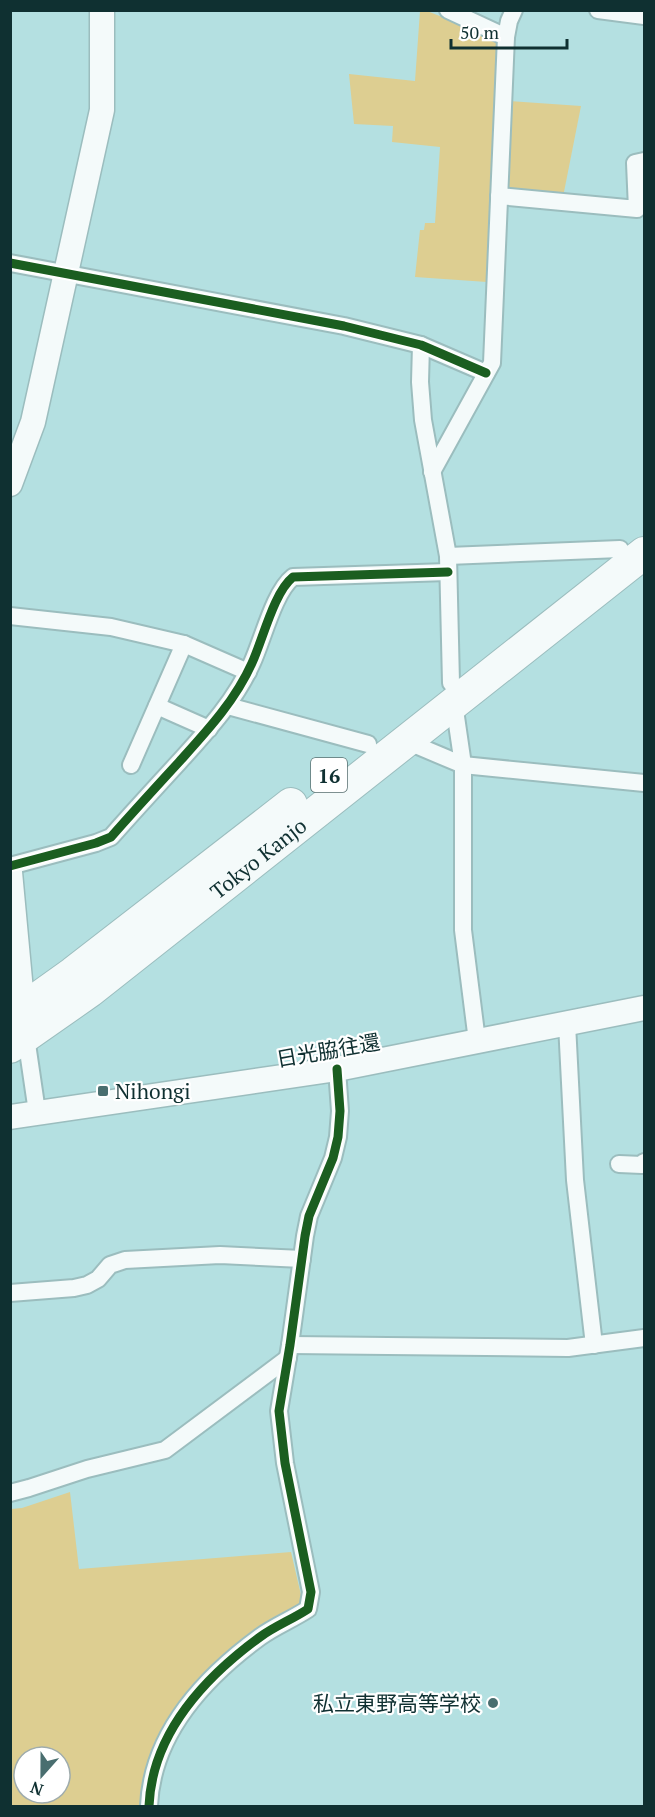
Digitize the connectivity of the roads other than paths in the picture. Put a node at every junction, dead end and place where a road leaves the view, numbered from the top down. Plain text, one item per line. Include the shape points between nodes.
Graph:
1 (102, 10) edge
2 (448, 10) edge
3 (514, 10) edge
4 (598, 10) edge
5 (645, 16) edge
6 (506, 37) junction
7 (645, 161) edge
8 (499, 196) junction
9 (10, 263) edge
10 (65, 274) junction
11 (420, 345) junction
12 (486, 372) junction
13 (432, 472) junction
14 (10, 484) edge
15 (645, 528) edge
16 (632, 551) edge
17 (448, 564) junction
18 (10, 616) edge
19 (184, 644) junction
20 (248, 672) junction
21 (452, 693) junction
22 (157, 706) junction
23 (228, 706) junction
24 (209, 729) junction
25 (406, 741) junction
26 (368, 744) junction
27 (132, 765) dead end
28 (463, 765) junction
29 (645, 783) edge
30 (10, 866) edge
31 (10, 872) edge
32 (645, 1008) edge
33 (567, 1024) junction
34 (17, 1028) edge
35 (477, 1041) junction
36 (337, 1069) junction
37 (19, 1117) edge
38 (645, 1162) edge
39 (620, 1164) dead end
40 (302, 1259) junction
41 (10, 1293) edge
42 (645, 1338) edge
43 (594, 1344) junction
44 (289, 1351) junction
45 (10, 1493) edge
46 (149, 1806) edge

1 - 10 street via 102,110
2 - 6 street
3 - 6 street
4 - 5 street
6 - 8 street
7 - 8 street via 635,163 637,209
8 - 12 street via 492,363
9 - 10 street
10 - 11 street via 344,326
10 - 14 street via 33,422
11 - 12 street
11 - 13 street via 423,420
12 - 13 street
13 - 17 street
15 - 16 highway, Tokyo Kanjo / 16
16 - 17 street
16 - 21 highway, Tokyo Kanjo / 16
17 - 20 street via 293,577 279,592
17 - 21 street
18 - 19 street via 111,627
19 - 20 street
19 - 22 street
20 - 23 street
21 - 25 highway, Tokyo Kanjo / 16
21 - 26 highway, Tokyo Kanjo / 16
21 - 28 street
22 - 24 street
22 - 27 street
23 - 24 street
23 - 26 street
24 - 30 street via 111,837
25 - 28 street
25 - 34 highway, Tokyo Kanjo / 16 via 100,983
26 - 34 highway, Tokyo Kanjo / 16 via 73,973
28 - 29 street
28 - 35 street via 463,930
31 - 34 street
32 - 33 street, 日光脇往還
33 - 35 street, 日光脇往還
33 - 43 street via 575,1180
34 - 37 street
35 - 36 street, 日光脇往還
36 - 37 street, 日光脇往還
36 - 40 street via 338,1137 309,1216
38 - 39 street
40 - 41 street via 220,1255 125,1260 110,1265 87,1285
40 - 44 street
42 - 43 street
43 - 44 street via 568,1348
44 - 45 street via 165,1450 87,1468
44 - 46 street via 279,1411 285,1463 311,1592 308,1609 254,1642 224,1666 188,1704 158,1757

